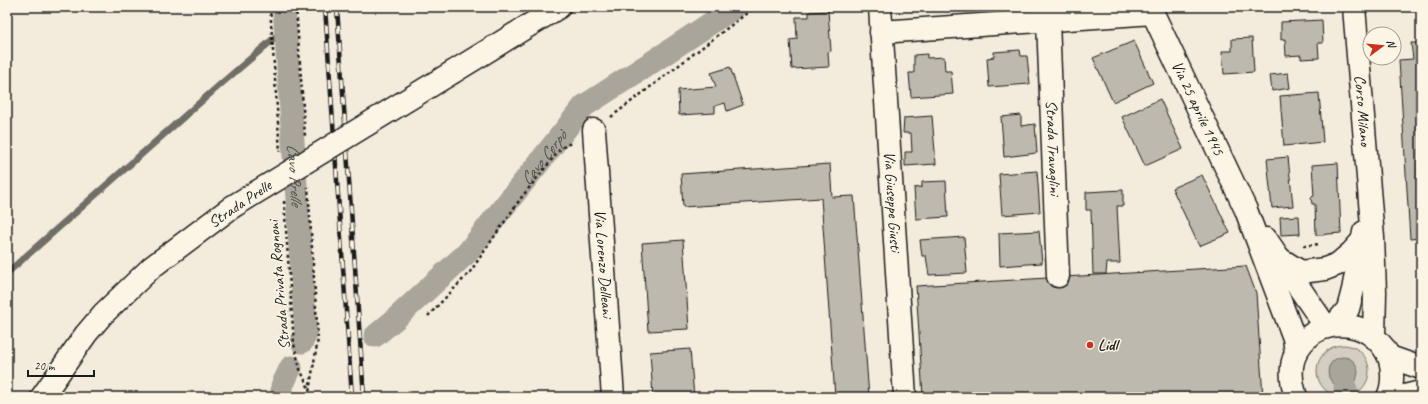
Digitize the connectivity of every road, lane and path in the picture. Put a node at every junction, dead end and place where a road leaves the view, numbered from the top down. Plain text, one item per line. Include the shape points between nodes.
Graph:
1 (270, 7) edge
2 (296, 7) edge
3 (559, 7) edge
4 (755, 7) edge
5 (880, 7) edge
6 (1354, 7) edge
7 (1152, 10) edge
8 (1048, 20) junction
9 (881, 32) junction
10 (594, 130) junction
11 (305, 141) dead end
12 (280, 154) dead end
13 (308, 181) dead end
14 (1369, 191) junction
15 (283, 193) dead end
16 (1246, 210) junction
17 (1363, 240) junction
18 (1279, 259) junction
19 (1058, 276) dead end
20 (428, 316) dead end
21 (1331, 326) junction
22 (1374, 336) junction
23 (1296, 353) junction
24 (1390, 357) junction
25 (1421, 368) edge
26 (310, 391) junction
27 (1421, 392) edge
28 (42, 397) edge
29 (308, 397) edge
30 (613, 397) edge
31 (904, 397) edge
32 (1296, 397) edge
33 (1388, 397) edge
34 (1401, 397) edge

1 - 12 path
2 - 11 path
3 - 28 street, Strada Prelle, bridge via 232,207 152,267 86,334
4 - 10 path
5 - 9 street, Via Giuseppe Giusti
6 - 14 street, Corso Milano
7 - 8 street
7 - 16 street, Via 25 aprile 1945
8 - 9 street
8 - 19 street, Strada Travaglini
9 - 31 street, Via Giuseppe Giusti
10 - 20 path via 561,148 521,198 470,272
10 - 30 street, Via Lorenzo Delleani
13 - 26 path, Strada Privata Rognoni via 318,339
14 - 17 street, Corso Milano
14 - 22 street, Corso Milano via 1375,292
15 - 26 path, Strada Privata Rognoni via 294,344 300,369
16 - 18 street, Via 25 aprile 1945
16 - 23 street, Via 25 aprile 1945 via 1294,338
17 - 18 street via 1338,264 1325,269 1301,272
17 - 21 street, Corso Milano via 1348,309
18 - 21 street, Via 25 aprile 1945 via 1307,299
21 - 22 street via 1355,326
21 - 23 street via 1310,335
22 - 24 street
23 - 32 street via 1291,369
24 - 25 street
24 - 33 street via 1393,374
26 - 29 path, Strada Privata Rognoni
27 - 34 street

